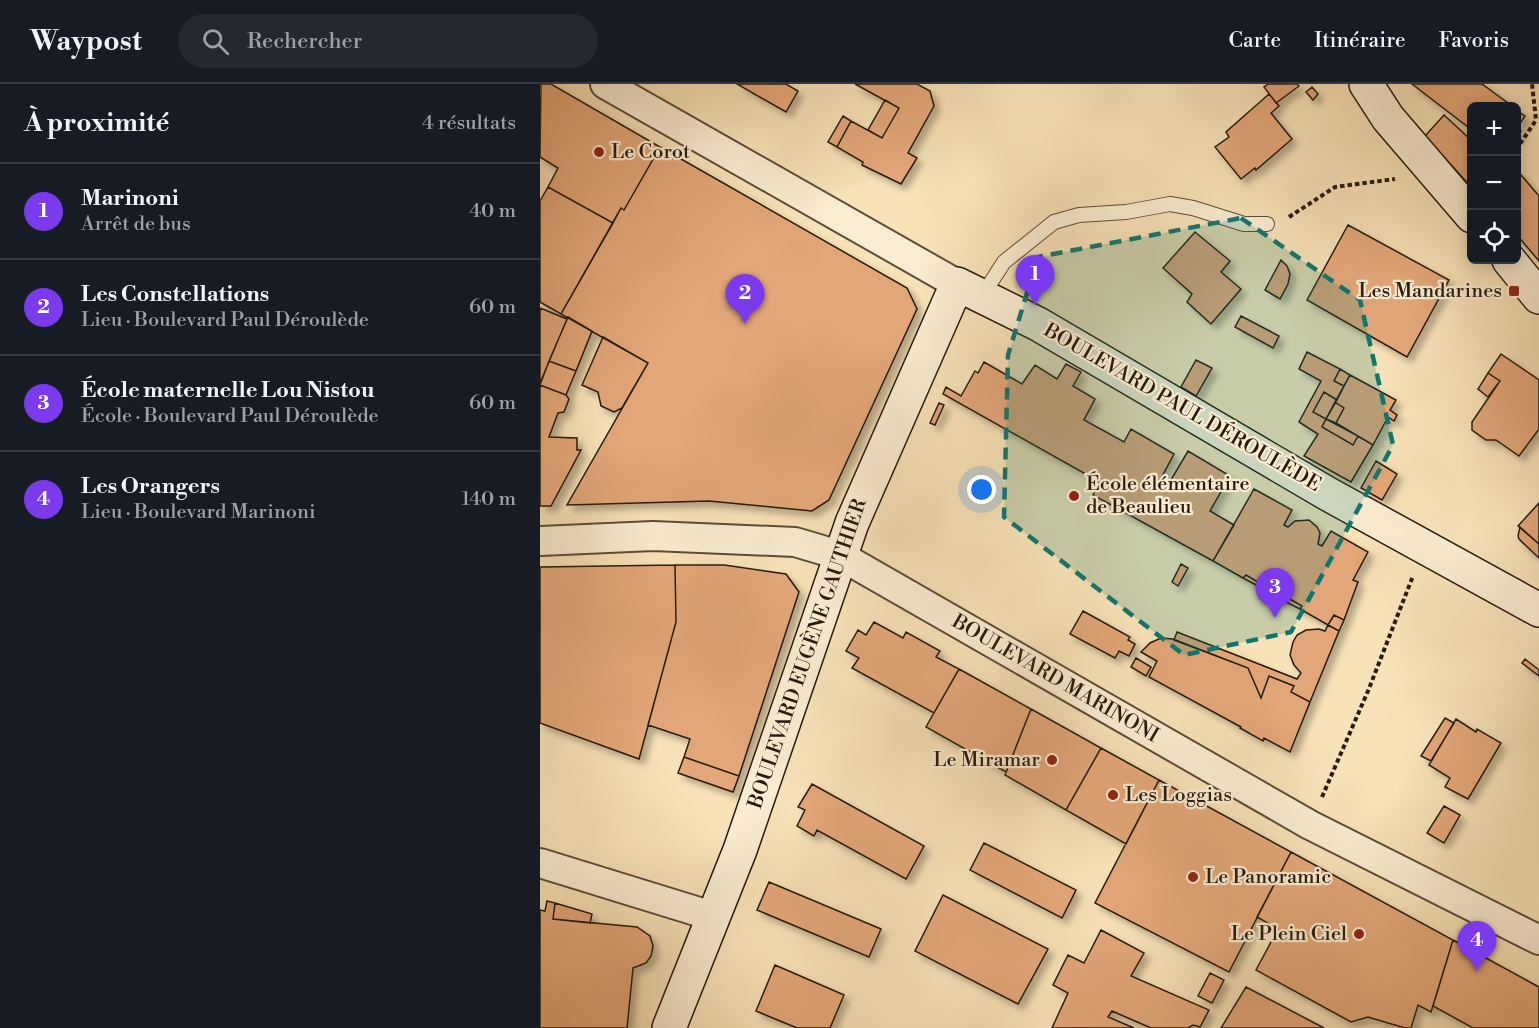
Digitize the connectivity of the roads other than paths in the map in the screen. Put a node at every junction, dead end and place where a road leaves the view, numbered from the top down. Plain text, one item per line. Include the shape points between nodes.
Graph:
1 (605, 84) edge
2 (1366, 84) edge
3 (1467, 210) edge
4 (1267, 224) road end
5 (1512, 264) edge
6 (970, 290) junction
7 (1539, 297) edge
8 (540, 541) edge
9 (839, 555) junction
10 (1539, 610) edge
11 (540, 863) edge
12 (712, 916) junction
13 (1539, 940) edge
14 (669, 1028) edge

1 - 6 street, BOULEVARD PAUL DÉROULÈDE
2 - 3 street via 1388,118
4 - 6 lane via 1244,224 1170,204 1079,215 1054,222
5 - 7 street
6 - 9 street, BOULEVARD EUGÈNE GAUTHIER
6 - 10 street, BOULEVARD PAUL DÉROULÈDE via 1038,324 1424,548
8 - 9 street, BOULEVARD MARINONI via 654,536 795,542
9 - 12 street, BOULEVARD EUGÈNE GAUTHIER via 740,850
9 - 13 street, BOULEVARD MARINONI via 1310,825
11 - 12 street
12 - 14 street, BOULEVARD EUGÈNE GAUTHIER

